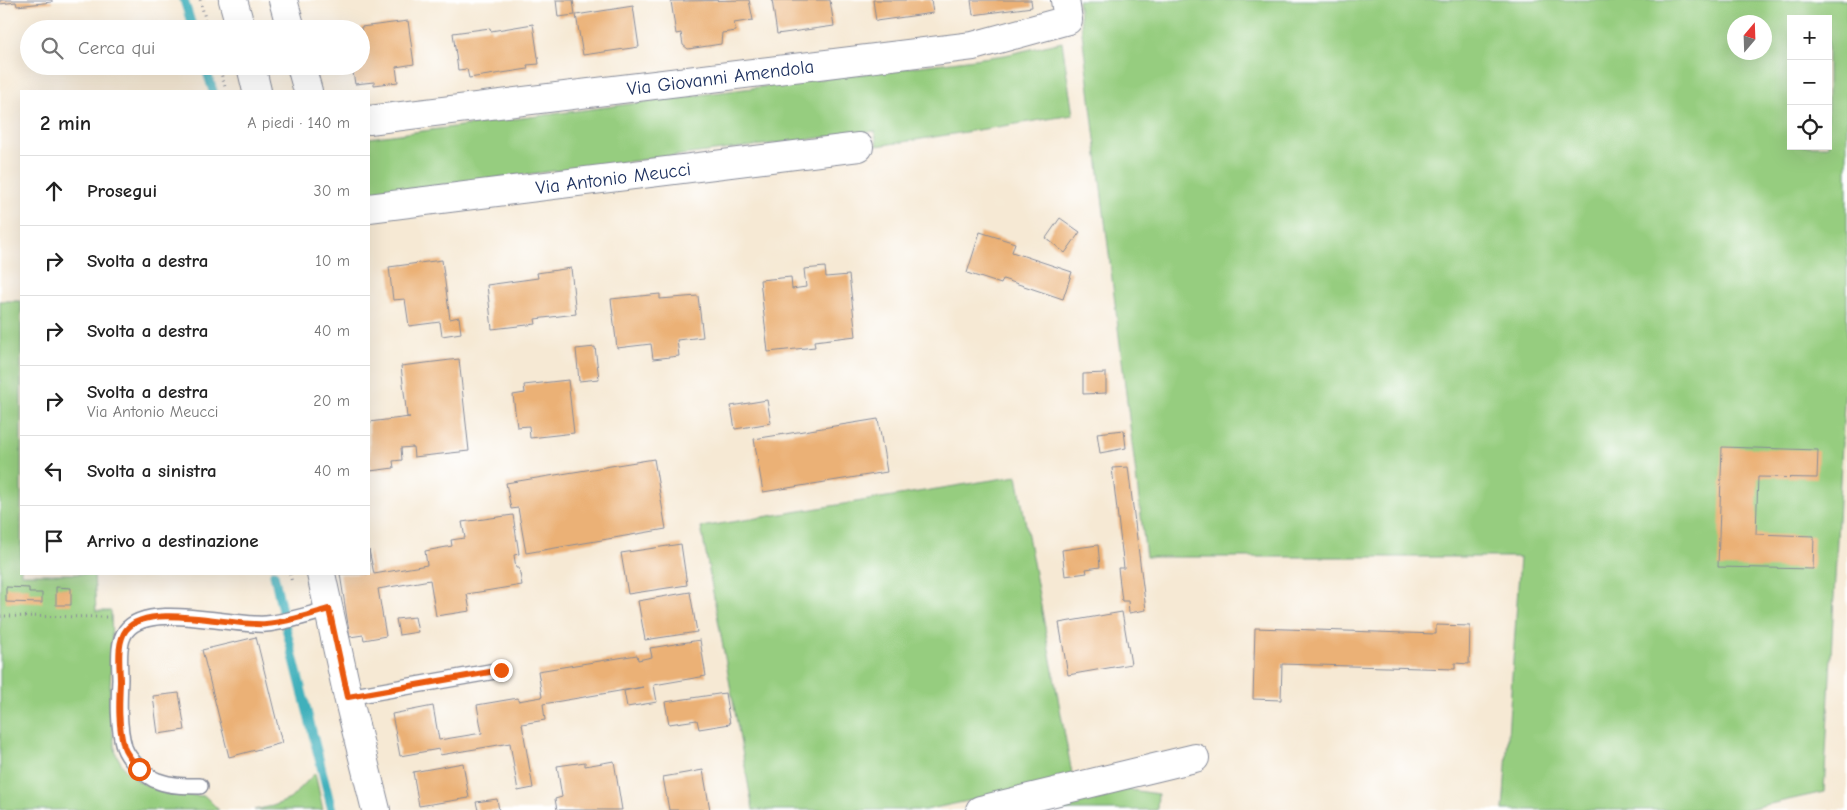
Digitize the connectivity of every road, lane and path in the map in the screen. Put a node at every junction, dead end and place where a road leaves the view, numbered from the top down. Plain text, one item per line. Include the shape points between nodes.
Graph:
1 (200, 0) edge
2 (233, 0) edge
3 (283, 0) edge
4 (1067, 10) edge
5 (206, 20) edge
6 (239, 20) edge
7 (289, 20) edge
8 (222, 75) edge
9 (254, 75) edge
10 (304, 75) edge
11 (226, 90) edge
12 (258, 90) edge
13 (308, 90) edge
14 (370, 120) edge
15 (859, 147) dead end
16 (370, 208) edge
17 (321, 575) edge
18 (329, 609) junction
19 (0, 616) edge
20 (146, 618) junction
21 (501, 670) dead end
22 (348, 697) junction
23 (1195, 758) dead end
24 (200, 786) dead end
25 (376, 810) edge
26 (980, 810) edge

1 - 5 path
2 - 6 street
3 - 7 street
4 - 14 street, Via Giovanni Amendola via 973,46
8 - 11 path
9 - 12 street
10 - 13 street
15 - 16 street, Via Antonio Meucci
17 - 18 street
18 - 20 lane via 266,624 174,616
18 - 22 street
19 - 20 path
20 - 24 lane via 125,631 120,645 119,710 124,748 139,769 158,781
21 - 22 lane
22 - 25 street
23 - 26 street

